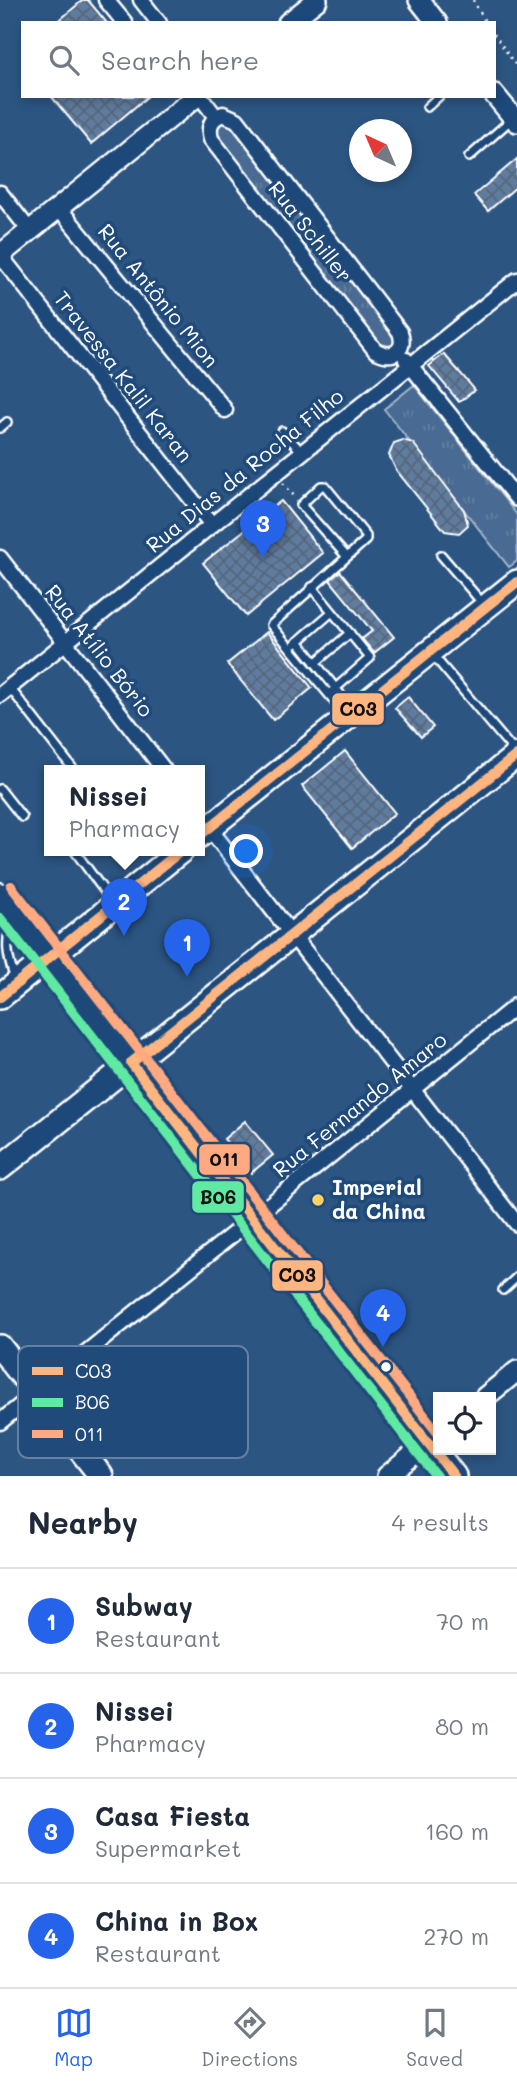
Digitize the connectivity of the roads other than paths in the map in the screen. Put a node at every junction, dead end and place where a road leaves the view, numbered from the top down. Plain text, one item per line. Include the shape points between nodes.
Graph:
1 (106, 0) edge
2 (141, 0) edge
3 (317, 0) edge
4 (419, 0) edge
5 (123, 21) edge
6 (157, 21) edge
7 (291, 21) edge
8 (435, 21) edge
9 (496, 96) edge
10 (196, 98) edge
11 (200, 98) edge
12 (437, 98) edge
13 (427, 107) dead end
14 (216, 117) junction
15 (515, 120) edge
16 (469, 157) dead end
17 (0, 194) edge
18 (58, 208) junction
19 (30, 231) junction
20 (0, 255) edge
21 (517, 280) edge
22 (398, 351) junction
23 (410, 366) junction
24 (225, 410) dead end
25 (7, 422) dead end
26 (0, 428) edge
27 (282, 430) dead end
28 (302, 453) junction
29 (517, 499) edge
30 (212, 525) junction
31 (440, 555) dead end
32 (347, 557) junction
33 (0, 558) edge
34 (517, 582) edge
35 (312, 587) junction
36 (486, 607) junction
37 (332, 612) junction
38 (350, 633) junction
39 (298, 642) junction
40 (66, 643) junction
41 (290, 648) junction
42 (430, 652) junction
43 (315, 663) junction
44 (332, 691) junction
45 (5, 692) edge
46 (351, 714) junction
47 (517, 755) edge
48 (70, 765) edge
49 (160, 765) edge
50 (0, 789) edge
51 (22, 817) dead end
52 (205, 824) edge
53 (205, 828) edge
54 (78, 856) edge
55 (175, 856) edge
56 (6, 903) edge
57 (115, 905) junction
58 (292, 935) junction
59 (49, 958) junction
60 (8, 990) edge
61 (517, 1005) edge
62 (131, 1063) junction
63 (412, 1089) junction
64 (0, 1168) edge
65 (253, 1218) junction
66 (517, 1224) edge
67 (517, 1277) edge
68 (503, 1290) dead end
69 (94, 1346) edge
70 (0, 1347) edge
71 (18, 1370) edge
72 (517, 1371) edge
73 (491, 1392) edge
74 (18, 1408) edge
75 (0, 1422) edge
76 (433, 1439) edge
77 (442, 1455) edge
78 (87, 1458) edge
79 (101, 1476) edge
80 (387, 1476) edge
81 (454, 1476) edge

1 - 5 street
2 - 6 street
3 - 7 main road
4 - 8 main road
9 - 15 main road
10 - 18 main road
11 - 14 street, Rua Schiller
12 - 13 lane
14 - 22 street, Rua Schiller via 223,114 237,120 400,332
14 - 22 street, Rua Schiller via 209,130 211,139 376,350 383,354
15 - 16 lane
17 - 19 street
18 - 19 main road
18 - 24 street, Rua Antônio Mion
19 - 20 main road
20 - 30 street, Travessa Kalil Karan
21 - 23 street, Rua Dias da Rocha Filho
22 - 23 street, Rua Schiller
23 - 28 street, Rua Dias da Rocha Filho
23 - 29 street, Rua Schiller
25 - 26 lane
27 - 28 lane
28 - 30 street, Rua Dias da Rocha Filho
30 - 40 street, Rua Dias da Rocha Filho
31 - 36 lane
32 - 32 lane via 302,505 321,486 366,536
32 - 35 lane
33 - 40 street, Rua Atílio Bório
34 - 36 main road
35 - 37 lane
35 - 41 lane via 271,625
36 - 42 main road
37 - 38 lane
37 - 39 lane
38 - 43 lane
38 - 44 lane via 370,658
39 - 41 lane
39 - 43 lane
40 - 45 street, Rua Dias da Rocha Filho
40 - 49 street, Rua Atílio Bório
41 - 44 lane
42 - 46 main road
42 - 47 lane
43 - 44 lane
44 - 46 lane
45 - 48 lane
46 - 52 main road
47 - 58 main road
50 - 51 lane
53 - 58 street
54 - 57 lane
55 - 57 main road
56 - 59 main road
56 - 60 lane
57 - 59 main road
58 - 62 main road
58 - 63 street
59 - 60 main road
59 - 62 main road
61 - 63 street, Rua Fernando Amaro
62 - 64 main road
62 - 65 main road
63 - 65 street, Rua Fernando Amaro
63 - 66 street
65 - 69 street, Rua Fernando Amaro
65 - 76 main road
67 - 68 lane
70 - 71 main road
72 - 73 main road
74 - 75 street, Rua Fernando Amaro
76 - 80 main road
77 - 81 main road
78 - 79 main road

